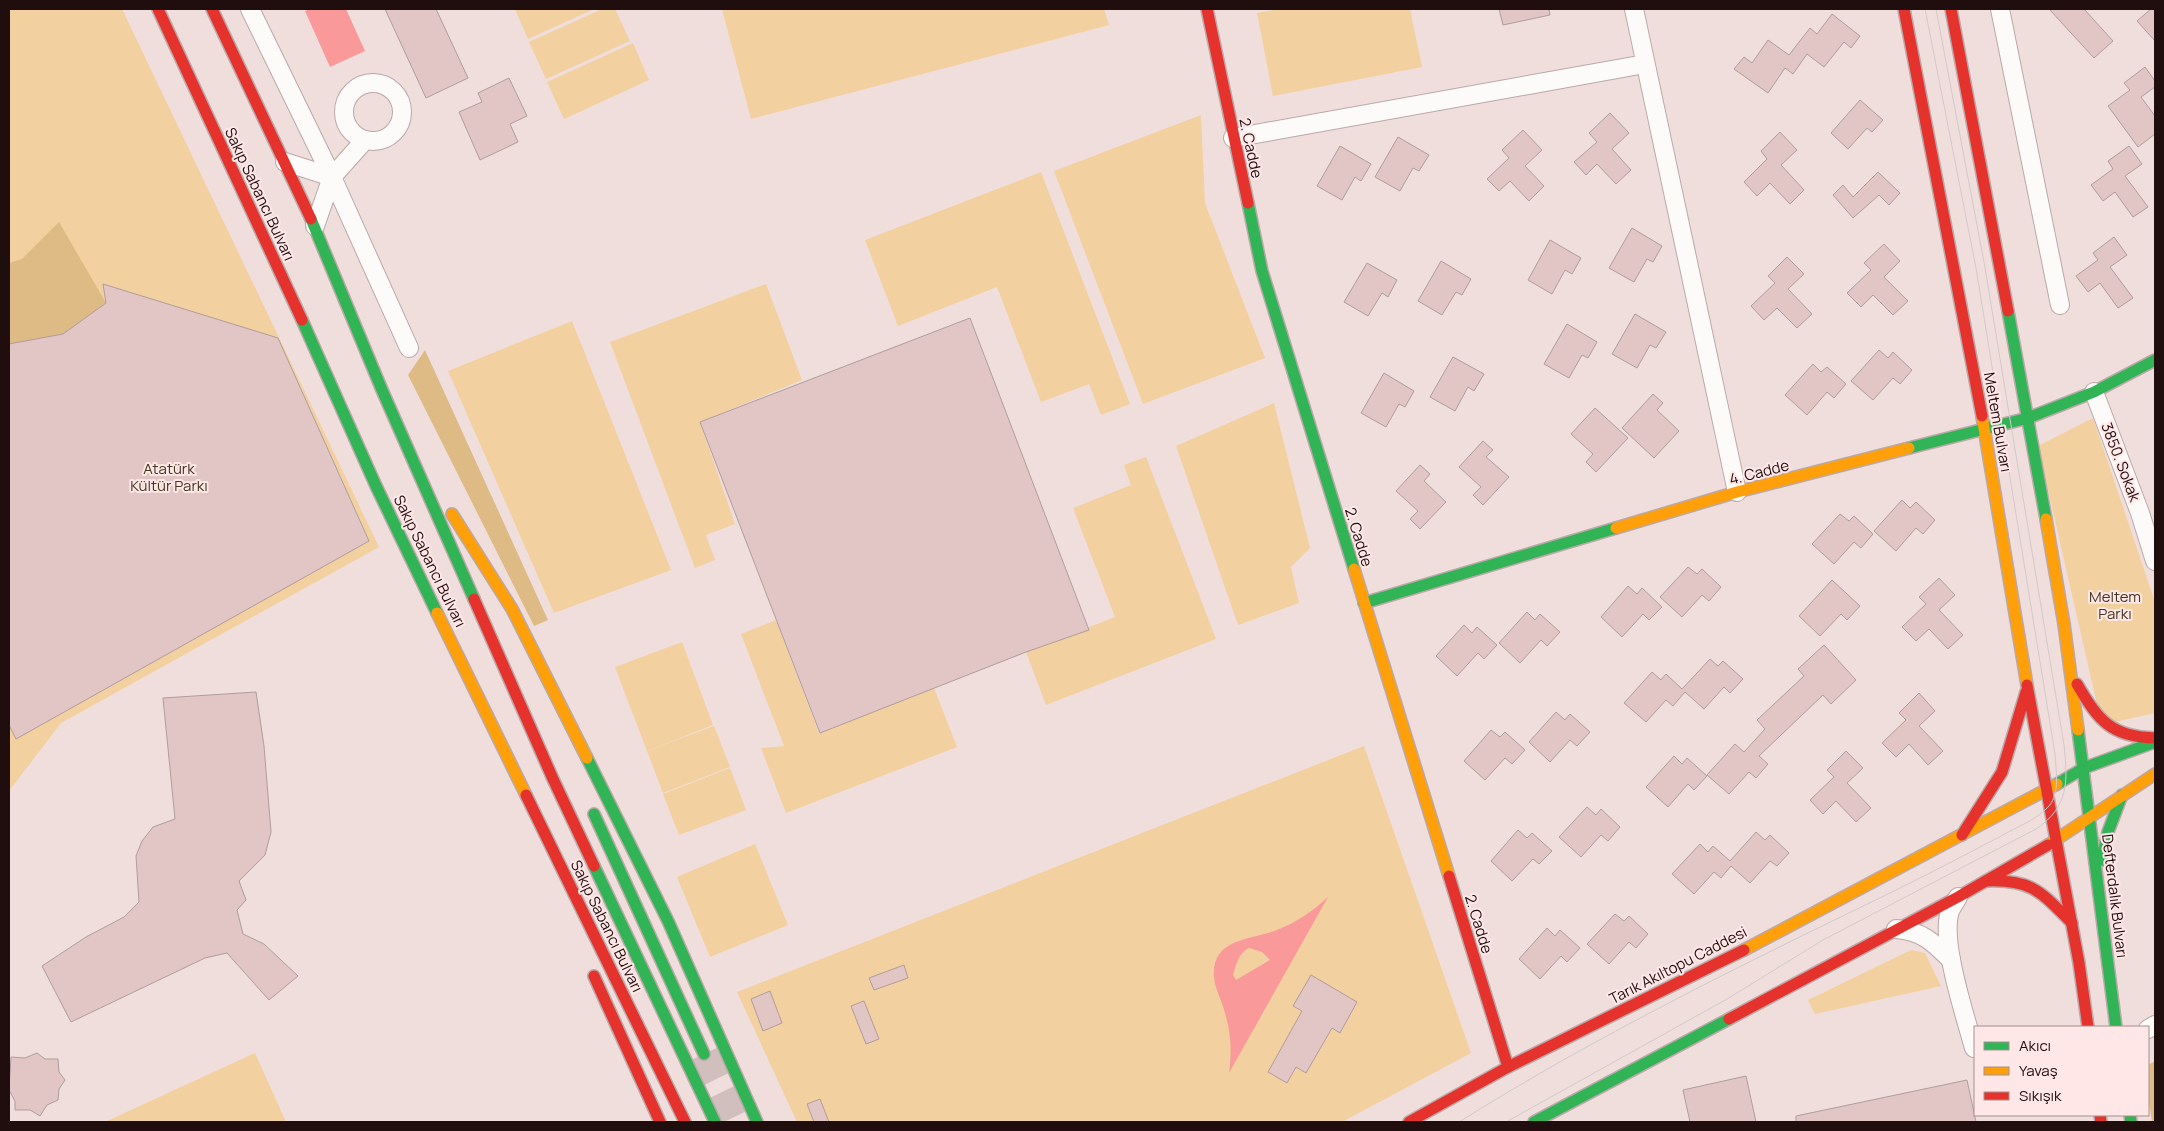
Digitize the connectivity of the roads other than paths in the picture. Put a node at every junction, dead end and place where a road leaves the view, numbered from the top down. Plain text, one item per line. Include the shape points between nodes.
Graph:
1 (158, 9) edge
2 (212, 9) edge
3 (250, 9) edge
4 (1207, 9) edge
5 (1634, 9) edge
6 (1904, 9) edge
7 (1951, 9) edge
8 (2000, 9) edge
9 (1645, 64) junction
10 (1233, 138) junction
11 (365, 140) dead end
12 (285, 162) junction
13 (332, 177) junction
14 (315, 226) junction
15 (2060, 305) dead end
16 (410, 348) dead end
17 (2155, 360) edge
18 (2094, 392) junction
19 (395, 417) junction
20 (2028, 418) junction
21 (1985, 430) junction
22 (376, 486) junction
23 (435, 488) junction
24 (1737, 492) junction
25 (2155, 561) edge
26 (485, 588) dead end
27 (1364, 603) junction
28 (2072, 677) junction
29 (2028, 688) junction
30 (465, 697) dead end
31 (2155, 740) edge
32 (2084, 768) junction
33 (2155, 774) edge
34 (2047, 790) junction
35 (2122, 796) junction
36 (587, 801) dead end
37 (2090, 816) junction
38 (1962, 835) junction
39 (2056, 841) junction
40 (1986, 881) junction
41 (1958, 897) junction
42 (2101, 898) junction
43 (2072, 923) junction
44 (1896, 929) junction
45 (1951, 960) junction
46 (589, 966) dead end
47 (2088, 1026) edge
48 (2116, 1026) edge
49 (1974, 1048) dead end
50 (704, 1054) tunnel mouth
51 (1508, 1067) junction
52 (1453, 1097) junction
53 (660, 1122) edge
54 (686, 1122) edge
55 (714, 1122) edge
56 (758, 1122) edge
57 (1409, 1122) edge
58 (1421, 1122) edge
59 (1534, 1122) edge

1 - 22 main road, Sakıp Sabancı Bulvarı
2 - 12 main road, Sakıp Sabancı Bulvarı
3 - 13 street
4 - 10 main road, 2. Cadde
5 - 9 street
6 - 21 main road, Meltem Bulvarı
7 - 20 main road, Meltem Bulvarı
8 - 15 street
9 - 10 street
9 - 24 street
10 - 27 main road, 2. Cadde via 1262,271
11 - 13 street
12 - 13 street
12 - 14 main road, Sakıp Sabancı Bulvarı
13 - 14 street
13 - 16 street
14 - 19 main road, Sakıp Sabancı Bulvarı
17 - 18 main road, 4. Cadde
18 - 20 main road, 4. Cadde
18 - 25 street, 3850. Sokak
19 - 23 main road
19 - 55 main road, Sakıp Sabancı Bulvarı via 554,778
20 - 21 main road, 4. Cadde
20 - 28 main road, Meltem Bulvarı
21 - 24 main road, 4. Cadde
21 - 29 main road, Meltem Bulvarı
22 - 30 main road
22 - 54 main road, Sakıp Sabancı Bulvarı
23 - 26 main road
23 - 56 main road via 512,609 668,921
24 - 27 main road, 4. Cadde
27 - 51 main road, 2. Cadde
28 - 31 main road via 2101,722 2118,733
28 - 32 main road, Meltem Bulvarı
29 - 34 main road, Meltem Bulvarı
29 - 38 main road via 2002,772
31 - 32 main road, Tarık Akıltopu Caddesi
32 - 34 main road, Tarık Akıltopu Caddesi
32 - 37 main road, Defterdalık Bulvarı
33 - 35 main road
34 - 38 main road, Tarık Akıltopu Caddesi
34 - 39 main road, Meltem Bulvarı
35 - 37 main road
35 - 42 main road via 2102,858
36 - 50 main road
37 - 39 main road
37 - 42 main road, Defterdalık Bulvarı
38 - 51 main road, Tarık Akıltopu Caddesi via 1718,963
39 - 40 main road
39 - 43 main road
40 - 41 main road
40 - 43 main road via 2008,879 2034,886
41 - 44 main road
41 - 45 street via 1950,911
42 - 48 main road, Defterdalık Bulvarı
43 - 47 main road
44 - 45 street via 1912,930 1929,939
44 - 59 main road
45 - 49 street
46 - 53 main road
51 - 52 main road, Tarık Akıltopu Caddesi
52 - 57 main road, Tarık Akıltopu Caddesi
52 - 58 main road

